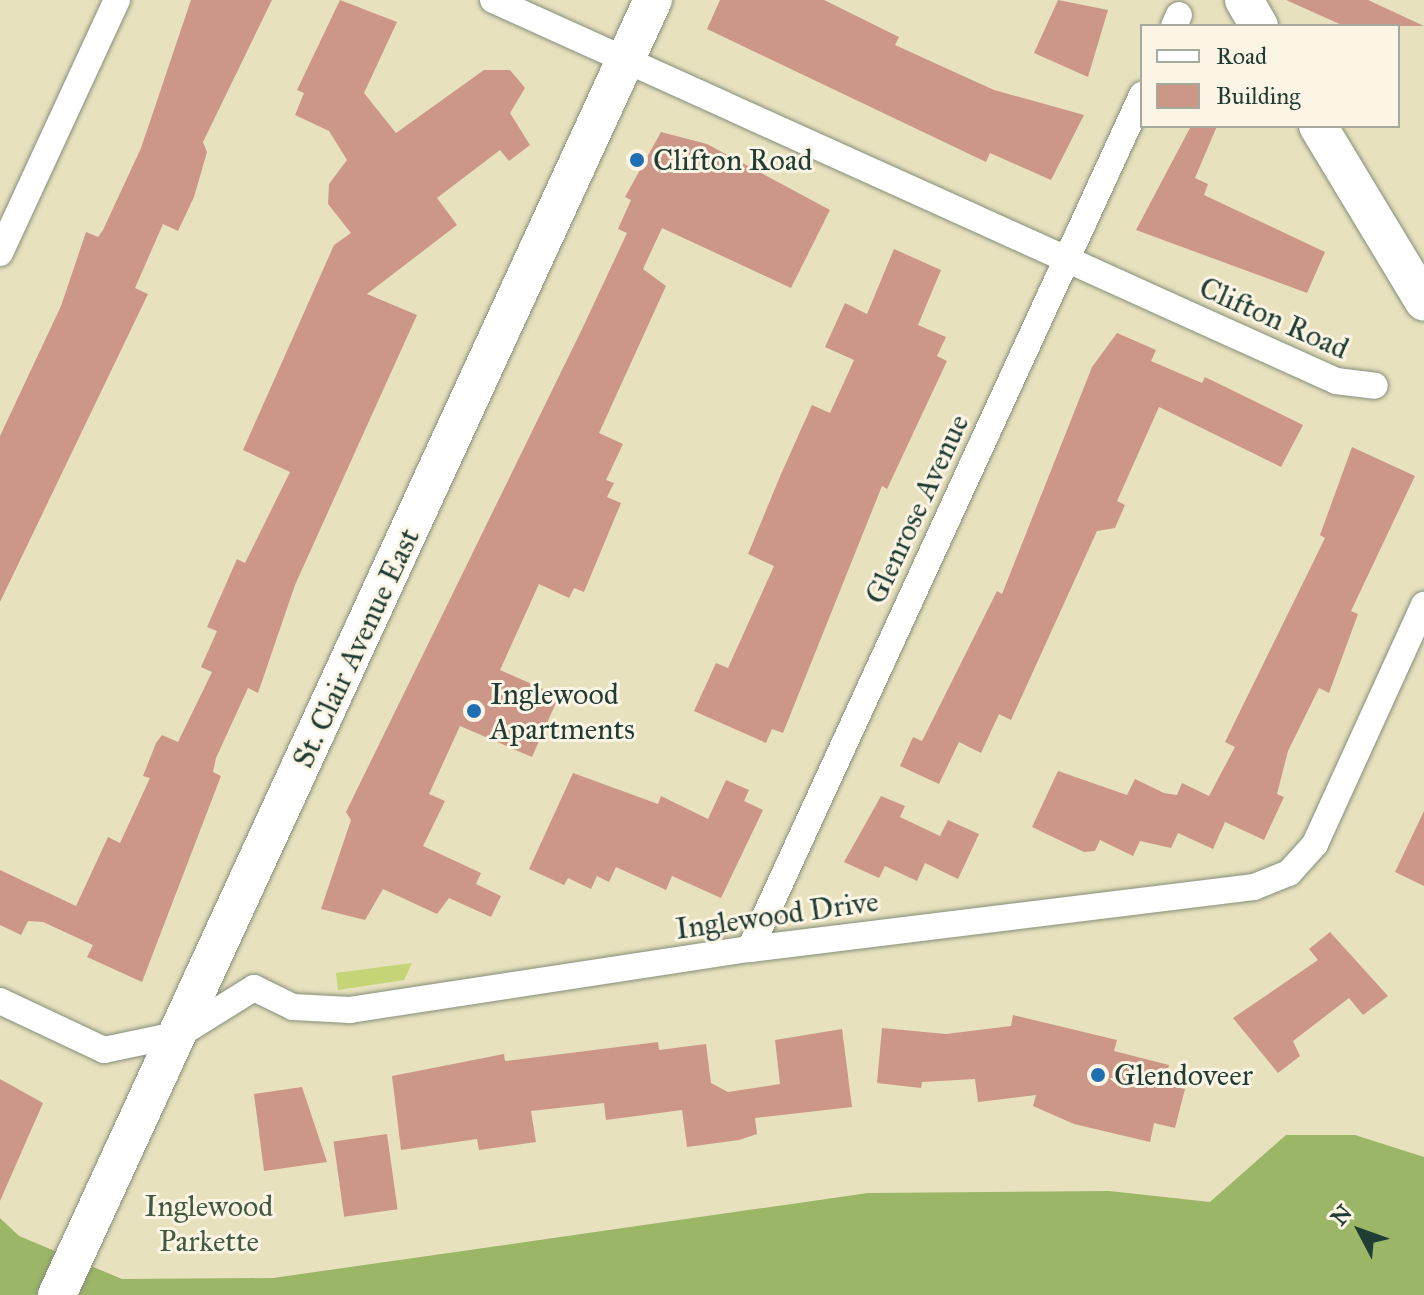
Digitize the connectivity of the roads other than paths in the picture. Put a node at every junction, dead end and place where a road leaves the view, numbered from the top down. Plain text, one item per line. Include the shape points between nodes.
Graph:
1 (117, 0) edge
2 (493, 0) edge
3 (653, 0) edge
4 (1244, 0) edge
5 (1258, 24) edge
6 (625, 60) junction
7 (1140, 99) edge
8 (1319, 128) edge
9 (0, 253) edge
10 (1066, 261) junction
11 (1424, 302) edge
12 (1375, 386) dead end
13 (1424, 605) edge
14 (750, 949) junction
15 (0, 1001) edge
16 (180, 1034) junction
17 (57, 1295) edge

1 - 9 street
2 - 6 street, Clifton Road
3 - 6 main road, St. Clair Avenue East
4 - 5 main road
6 - 10 street, Clifton Road
6 - 16 main road, St. Clair Avenue East
7 - 10 street, Glenrose Avenue
8 - 11 main road
10 - 12 street, Clifton Road via 1336,381
10 - 14 street, Glenrose Avenue
13 - 14 street, Inglewood Drive via 1315,844 1289,873 1254,887
14 - 16 street, Inglewood Drive via 350,1010 293,1007 254,988
15 - 16 street, Inglewood Drive via 104,1050
16 - 17 main road, St. Clair Avenue East

